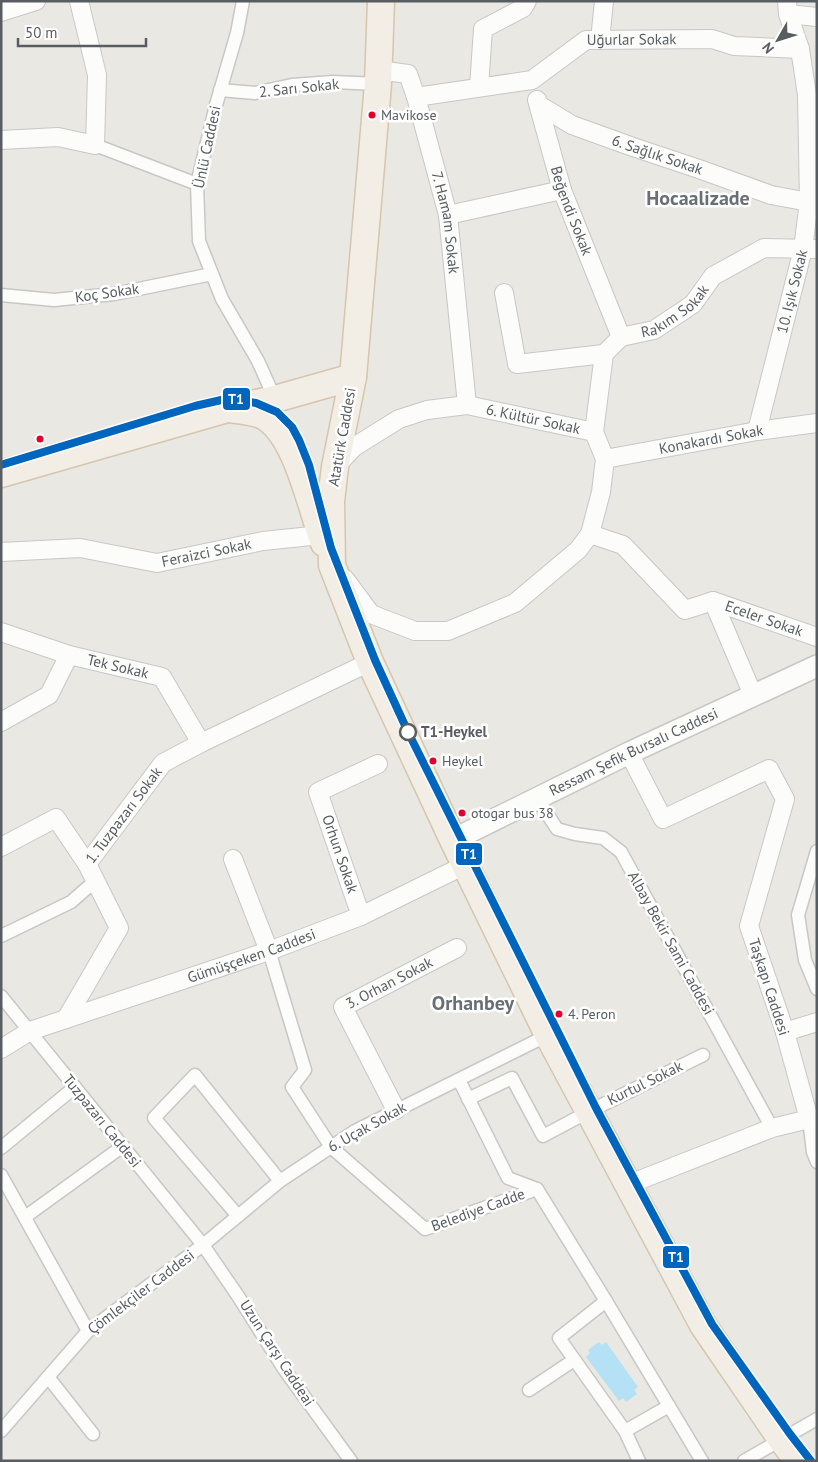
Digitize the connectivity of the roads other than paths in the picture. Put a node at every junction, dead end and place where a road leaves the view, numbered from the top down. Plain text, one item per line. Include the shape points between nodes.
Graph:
1 (36, 1) edge
2 (79, 1) edge
3 (243, 1) edge
4 (381, 1) edge
5 (527, 1) edge
6 (604, 1) edge
7 (787, 8) edge
8 (1, 12) edge
9 (817, 17) edge
10 (600, 40) junction
11 (800, 48) junction
12 (378, 77) junction
13 (532, 80) junction
14 (479, 87) junction
15 (220, 90) junction
16 (416, 97) junction
17 (539, 105) junction
18 (1, 140) edge
19 (95, 145) junction
20 (197, 184) junction
21 (562, 190) junction
22 (809, 202) junction
23 (448, 215) junction
24 (810, 249) edge
25 (212, 274) junction
26 (504, 293) dead end
27 (1, 295) edge
28 (621, 337) junction
29 (604, 354) junction
30 (353, 377) junction
31 (275, 399) junction
32 (467, 405) junction
33 (227, 410) junction
34 (817, 423) edge
35 (757, 431) junction
36 (594, 432) junction
37 (605, 459) junction
38 (335, 467) junction
39 (1, 474) edge
40 (590, 534) junction
41 (321, 536) junction
42 (1, 552) edge
43 (332, 565) junction
44 (714, 601) junction
45 (1, 632) edge
46 (817, 637) edge
47 (69, 655) junction
48 (370, 662) junction
49 (816, 668) edge
50 (753, 695) junction
51 (1, 722) edge
52 (201, 743) junction
53 (629, 753) junction
54 (378, 764) dead end
55 (537, 798) junction
56 (453, 840) junction
57 (1, 847) edge
58 (817, 850) edge
59 (233, 859) dead end
60 (87, 864) junction
61 (465, 865) junction
62 (95, 880) junction
63 (361, 916) junction
64 (1, 936) edge
65 (457, 948) dead end
66 (269, 951) junction
67 (817, 989) edge
68 (1, 996) edge
69 (66, 1019) junction
70 (817, 1022) edge
71 (30, 1031) junction
72 (785, 1032) junction
73 (548, 1036) junction
74 (1, 1049) edge
75 (703, 1055) dead end
76 (459, 1080) junction
77 (75, 1087) junction
78 (468, 1099) junction
79 (396, 1110) junction
80 (588, 1112) junction
81 (808, 1120) junction
82 (772, 1128) junction
83 (123, 1146) junction
84 (331, 1147) junction
85 (1, 1148) edge
86 (817, 1162) edge
87 (1, 1174) edge
88 (280, 1181) junction
89 (627, 1185) junction
90 (536, 1188) junction
91 (238, 1216) junction
92 (25, 1217) junction
93 (203, 1245) junction
94 (606, 1301) junction
95 (88, 1330) junction
96 (574, 1360) junction
97 (48, 1377) junction
98 (529, 1390) dead end
99 (669, 1406) junction
100 (817, 1419) edge
101 (1, 1431) edge
102 (625, 1431) junction
103 (92, 1434) dead end
104 (781, 1439) junction
105 (351, 1461) edge
106 (639, 1461) edge
107 (702, 1461) edge
108 (744, 1461) edge
109 (798, 1461) edge

1 - 8 street
2 - 19 street via 97,75
3 - 15 street, Ünlü Caddesi
4 - 12 main road, Atatürk Caddesi
5 - 14 street via 523,8 483,29
6 - 10 street
7 - 9 street
7 - 11 street, 10. Işık Sokak
10 - 11 street, Uğurlar Sokak via 712,40 734,46
10 - 13 street, Uğurlar Sokak via 586,40
11 - 22 street, 10. Işık Sokak via 807,95
12 - 15 street, 2. Sarı Sokak via 292,85 255,93
12 - 16 street, 7. Hamam Sokak via 408,74
12 - 30 main road, Atatürk Caddesi
13 - 14 street, Uğurlar Sokak
13 - 17 street, Beğendi Sokak
14 - 16 street, Uğurlar Sokak
15 - 20 street, Ünlü Caddesi
16 - 23 street, 7. Hamam Sokak
17 - 21 street, Beğendi Sokak
17 - 22 street, 6. Sağlık Sokak via 572,125 633,147 770,196
18 - 19 street via 58,137
19 - 20 street
20 - 25 street, Ünlü Caddesi via 199,241
21 - 23 street
21 - 28 street, Beğendi Sokak
22 - 24 street, 10. Işık Sokak
23 - 32 street, 7. Hamam Sokak
24 - 28 street, Rakım Sokak via 764,248 713,276 692,304 654,330
24 - 35 street, 10. Işık Sokak
25 - 27 street, Koç Sokak via 114,294 54,300
25 - 31 street, Ünlü Caddesi
26 - 29 street via 517,364
28 - 29 street, Rakım Sokak
29 - 36 street
30 - 31 main road, Atatürk Caddesi
30 - 38 main road, Atatürk Caddesi
31 - 33 main road, Atatürk Caddesi
32 - 36 street, 6. Kültür Sokak
32 - 38 street, 6. Kültür Sokak via 427,410 399,419 354,447
33 - 39 main road, Atatürk Caddesi
33 - 41 main road via 261,415 283,435 299,468
34 - 35 street, Konakardı Sokak
35 - 37 street, Konakardı Sokak
36 - 37 street, 6. Kültür Sokak
37 - 40 street, 6. Kültür Sokak via 601,492
38 - 43 main road, Atatürk Caddesi via 331,501
40 - 43 street, 6. Kültür Sokak via 578,550 515,603 448,631 415,631 371,614
40 - 44 street, Eceler Sokak via 622,545 685,610
41 - 42 street, Feraizci Sokak via 263,541 157,563 80,548
41 - 43 main road
43 - 48 main road, Atatürk Caddesi
44 - 46 street, Eceler Sokak
44 - 50 street
45 - 47 street, Tek Sokak
47 - 51 street via 49,694
47 - 52 street, Tek Sokak via 162,677
48 - 52 street, 1. Tuzpazarı Sokak
48 - 56 main road, Atatürk Caddesi
49 - 50 street, Ressam Şefik Bursalı Caddesi
50 - 53 street, Ressam Şefik Bursalı Caddesi
52 - 60 street, 1. Tuzpazarı Sokak via 163,763
53 - 55 street, Ressam Şefik Bursalı Caddesi
53 - 72 street, Taşkapı Caddesi via 663,819 769,769 785,799 749,926
54 - 63 street, Orhun Sokak via 318,792
55 - 56 street, Ressam Şefik Bursalı Caddesi
55 - 82 street, Albay Bekir Sami Caddesi via 557,829 602,838 621,852
56 - 61 main road, Atatürk Caddesi
57 - 60 street via 56,818
58 - 67 street via 798,915 805,960
59 - 66 street
60 - 62 street, 1. Tuzpazarı Sokak
61 - 63 street, Gümüşçeken Caddesi
61 - 73 main road, Atatürk Caddesi
62 - 64 street via 71,902
62 - 69 street, 1. Tuzpazarı Sokak via 119,928
63 - 66 street, Gümüşçeken Caddesi
65 - 79 street, 3. Orhan Sokak via 343,1007
66 - 69 street, Gümüşçeken Caddesi
66 - 84 street via 305,1070 292,1086
68 - 71 street, Tuzpazarı Caddesi
69 - 71 street, Gümüşçeken Caddesi
70 - 72 street
71 - 74 street, Gümüşçeken Caddesi
71 - 77 street, Tuzpazarı Caddesi
72 - 81 street, Taşkapı Caddesi
73 - 76 street, 6. Uçak Sokak
73 - 80 main road, Atatürk Caddesi
75 - 80 street, Kurtul Sokak
76 - 78 street
76 - 79 street, 6. Uçak Sokak
77 - 83 street, Tuzpazarı Caddesi
77 - 85 street
78 - 80 street, Kurtul Sokak via 512,1078 542,1136
78 - 90 street via 508,1178
79 - 84 street, 6. Uçak Sokak via 354,1131
80 - 89 main road, Atatürk Caddesi
81 - 82 street
81 - 86 street
82 - 89 street
83 - 92 street
83 - 93 street, Tuzpazarı Caddesi
84 - 88 street, 6. Uçak Sokak
84 - 90 street, Belediye Cadde via 425,1229
87 - 92 street
88 - 91 street, 6. Uçak Sokak
88 - 91 street via 195,1076 154,1118
89 - 104 main road, Atatürk Caddesi via 703,1325
90 - 94 street
91 - 93 street, 6. Uçak Sokak
92 - 95 street
93 - 95 street, Çömlekçiler Caddesi
93 - 105 street, Uzun Çarşı Caddeai via 284,1369
94 - 96 street via 559,1338
94 - 99 street
95 - 97 street, Çömlekçiler Caddesi
96 - 98 street
96 - 102 street
97 - 101 street, Çömlekçiler Caddesi
97 - 103 street
99 - 102 street
99 - 107 street
100 - 104 street
102 - 106 street
104 - 108 street
104 - 109 main road, Atatürk Caddesi

